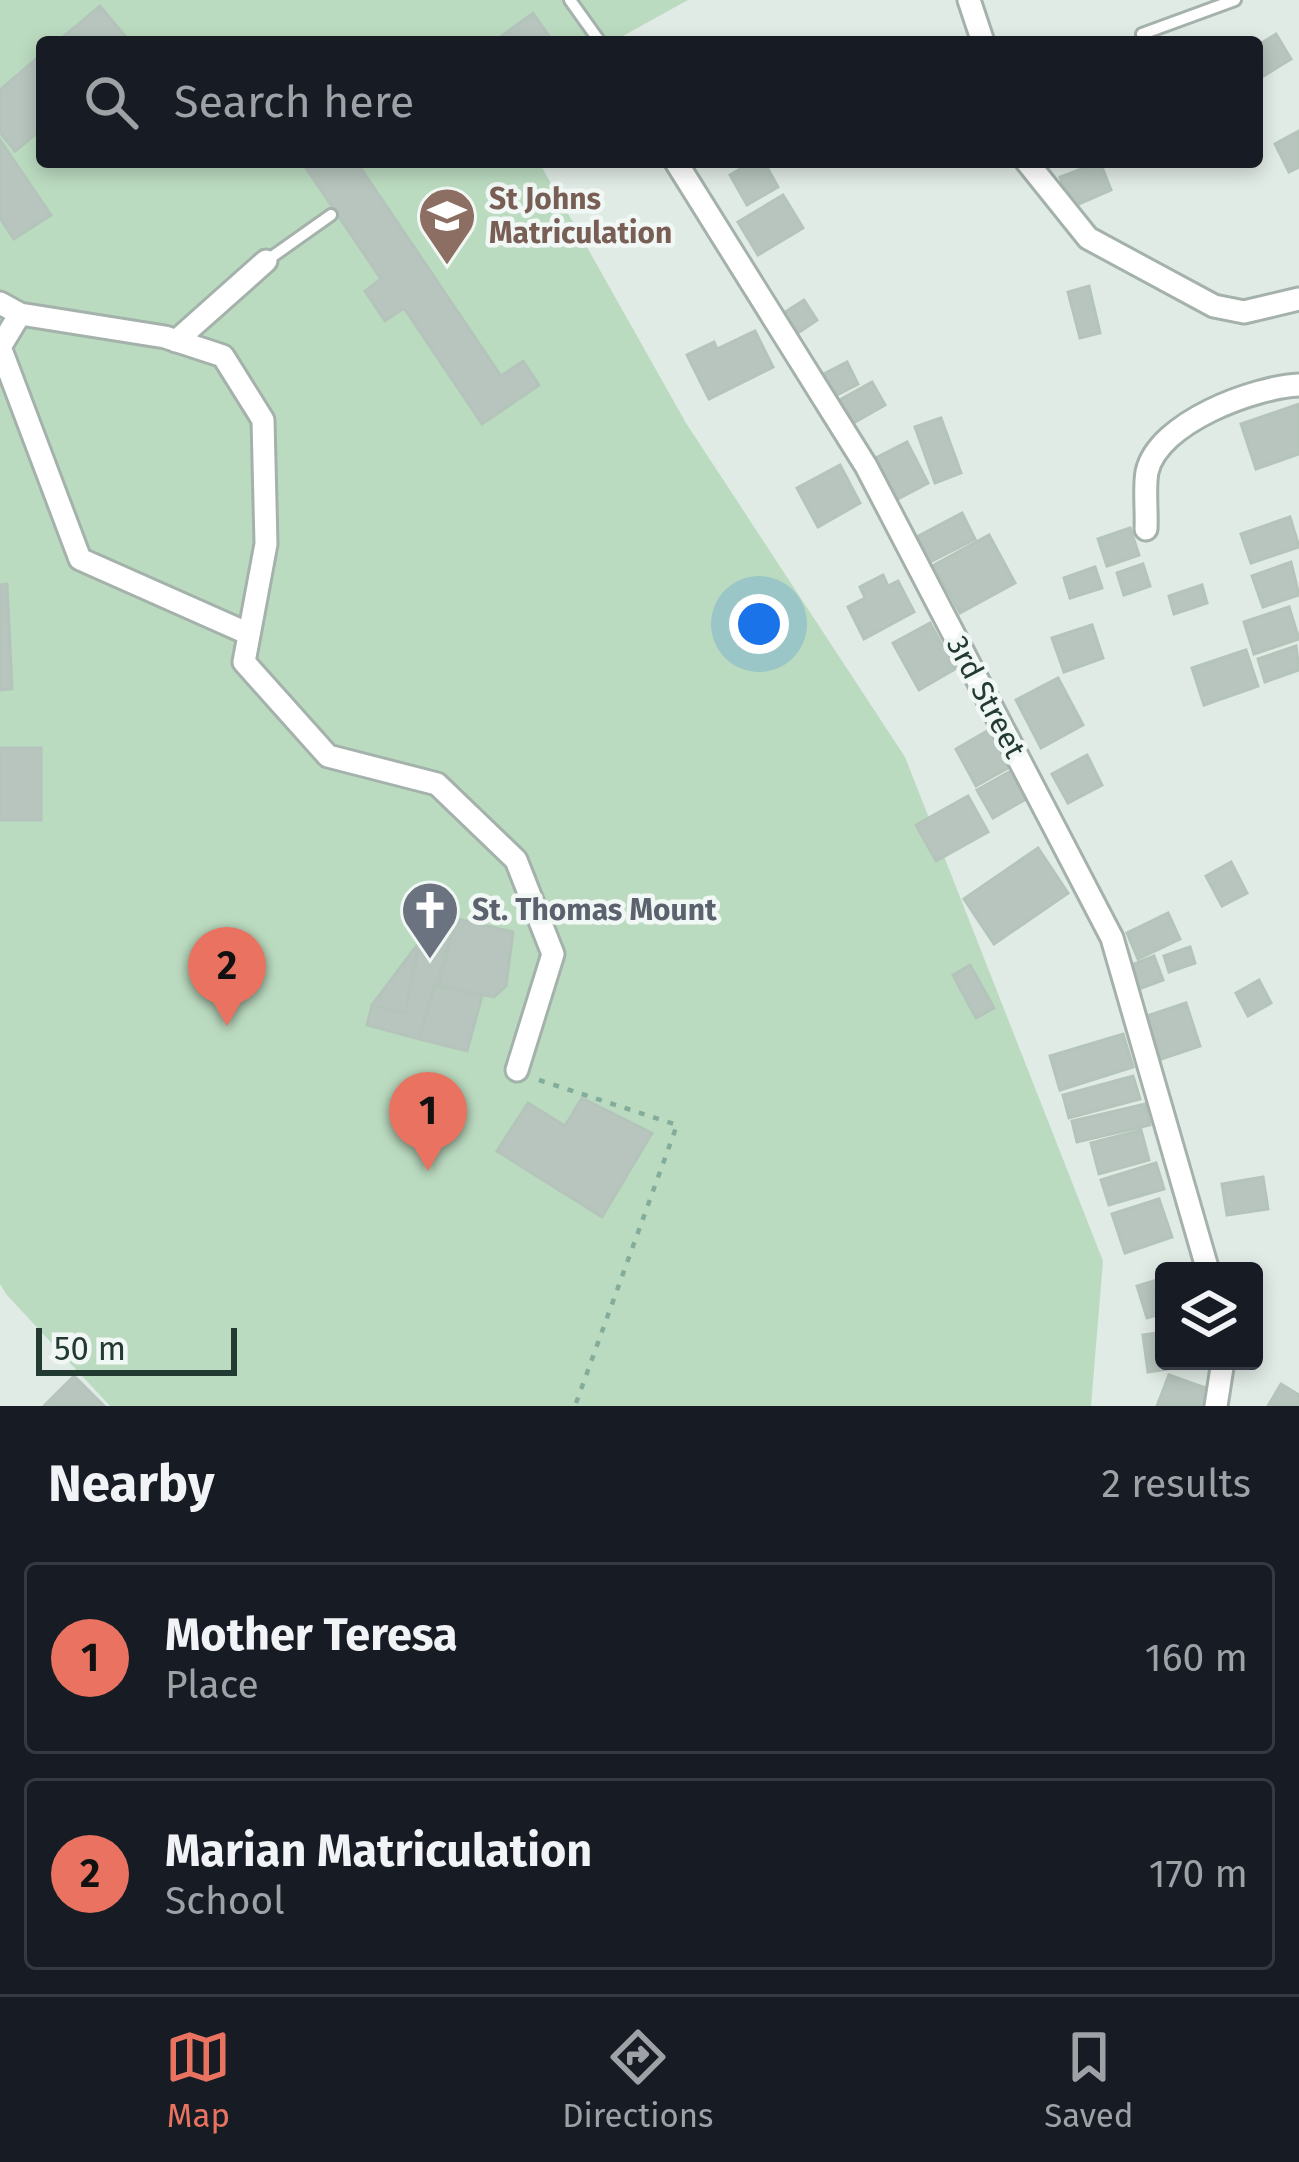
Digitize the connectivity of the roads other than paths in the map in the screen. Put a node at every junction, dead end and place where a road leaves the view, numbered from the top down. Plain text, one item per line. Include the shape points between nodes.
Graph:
1 (570, 0) edge
2 (969, 0) edge
3 (1235, 0) edge
4 (1142, 34) dead end
5 (596, 36) edge
6 (980, 36) edge
7 (680, 168) edge
8 (1032, 168) edge
9 (331, 215) dead end
10 (266, 261) joint
11 (1299, 298) edge
12 (10, 309) edge
13 (176, 341) junction
14 (1299, 385) edge
15 (1146, 530) dead end
16 (249, 634) junction
17 (518, 1070) road end
18 (1205, 1262) edge
19 (1222, 1370) edge
20 (1216, 1406) edge

1 - 5 lane
2 - 6 street
3 - 4 lane
7 - 18 street, 3rd Street via 866,466 1112,938
8 - 11 street via 1088,238 1214,306 1244,312
9 - 10 lane
10 - 13 street
12 - 13 street
12 - 16 street via 0,347 80,559
13 - 16 street via 223,356 263,420 266,544
14 - 15 street via 1218,406 1174,434 1147,472
16 - 17 street via 244,662 328,756 436,784 516,860 553,954
19 - 20 street

